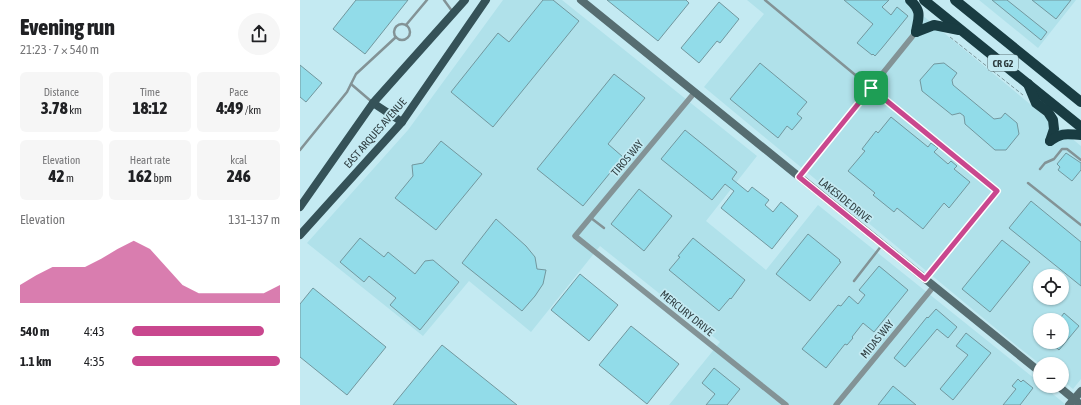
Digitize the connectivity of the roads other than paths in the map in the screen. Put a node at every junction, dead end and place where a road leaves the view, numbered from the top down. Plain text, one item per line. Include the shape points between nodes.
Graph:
1 (427, 0) edge
2 (444, 0) edge
3 (465, 0) edge
4 (486, 0) edge
5 (580, 0) edge
6 (765, 0) edge
7 (910, 0) edge
8 (924, 0) edge
9 (955, 0) edge
10 (454, 12) junction
11 (406, 25) junction
12 (962, 31) junction
13 (916, 32) junction
14 (396, 37) junction
15 (1027, 82) junction
16 (351, 84) junction
17 (871, 88) junction
18 (695, 92) junction
19 (1081, 102) edge
20 (373, 103) junction
21 (402, 122) junction
22 (1081, 127) edge
23 (1081, 135) edge
24 (300, 150) edge
25 (1081, 160) edge
26 (1040, 169) dead end
27 (799, 177) junction
28 (1028, 183) dead end
29 (300, 207) edge
30 (591, 218) junction
31 (1081, 225) edge
32 (604, 228) dead end
33 (300, 235) edge
34 (575, 236) joint
35 (883, 245) junction
36 (925, 279) junction
37 (854, 281) dead end
38 (934, 286) junction
39 (1033, 366) edge
40 (1081, 390) edge
41 (1064, 393) edge
42 (1072, 402) edge
43 (786, 405) edge
44 (836, 405) edge
45 (1081, 405) edge

1 - 11 lane
2 - 10 lane
3 - 10 main road, EAST ARQUES AVENUE
4 - 21 main road, EAST ARQUES AVENUE
5 - 18 street, LAKESIDE DRIVE
6 - 17 lane
7 - 13 highway via 919,12
8 - 12 highway, CR G2
9 - 19 highway, CR G2
10 - 20 main road, EAST ARQUES AVENUE
11 - 14 lane via 396,27
11 - 14 lane via 410,29 407,38 400,40
12 - 13 highway via 930,25
12 - 15 highway, CR G2
13 - 17 street
14 - 16 lane via 356,74
15 - 22 highway, CR G2
15 - 23 highway via 1036,103 1054,120 1050,141 1067,133
16 - 20 lane
16 - 24 lane
17 - 27 street
17 - 36 lane via 997,191
18 - 27 street, LAKESIDE DRIVE
18 - 30 street, TIROS WAY
20 - 21 main road
20 - 29 main road, EAST ARQUES AVENUE
21 - 33 main road, EAST ARQUES AVENUE
25 - 26 lane via 1067,149 1062,150 1054,160 1045,163
27 - 35 street, LAKESIDE DRIVE
28 - 31 lane
30 - 32 lane
30 - 34 street, TIROS WAY
34 - 43 street, MERCURY DRIVE
35 - 36 street, LAKESIDE DRIVE
35 - 37 lane
36 - 38 street, LAKESIDE DRIVE
38 - 39 street, LAKESIDE DRIVE
38 - 44 street, MIDAS WAY
40 - 42 street
41 - 42 street
42 - 45 street

